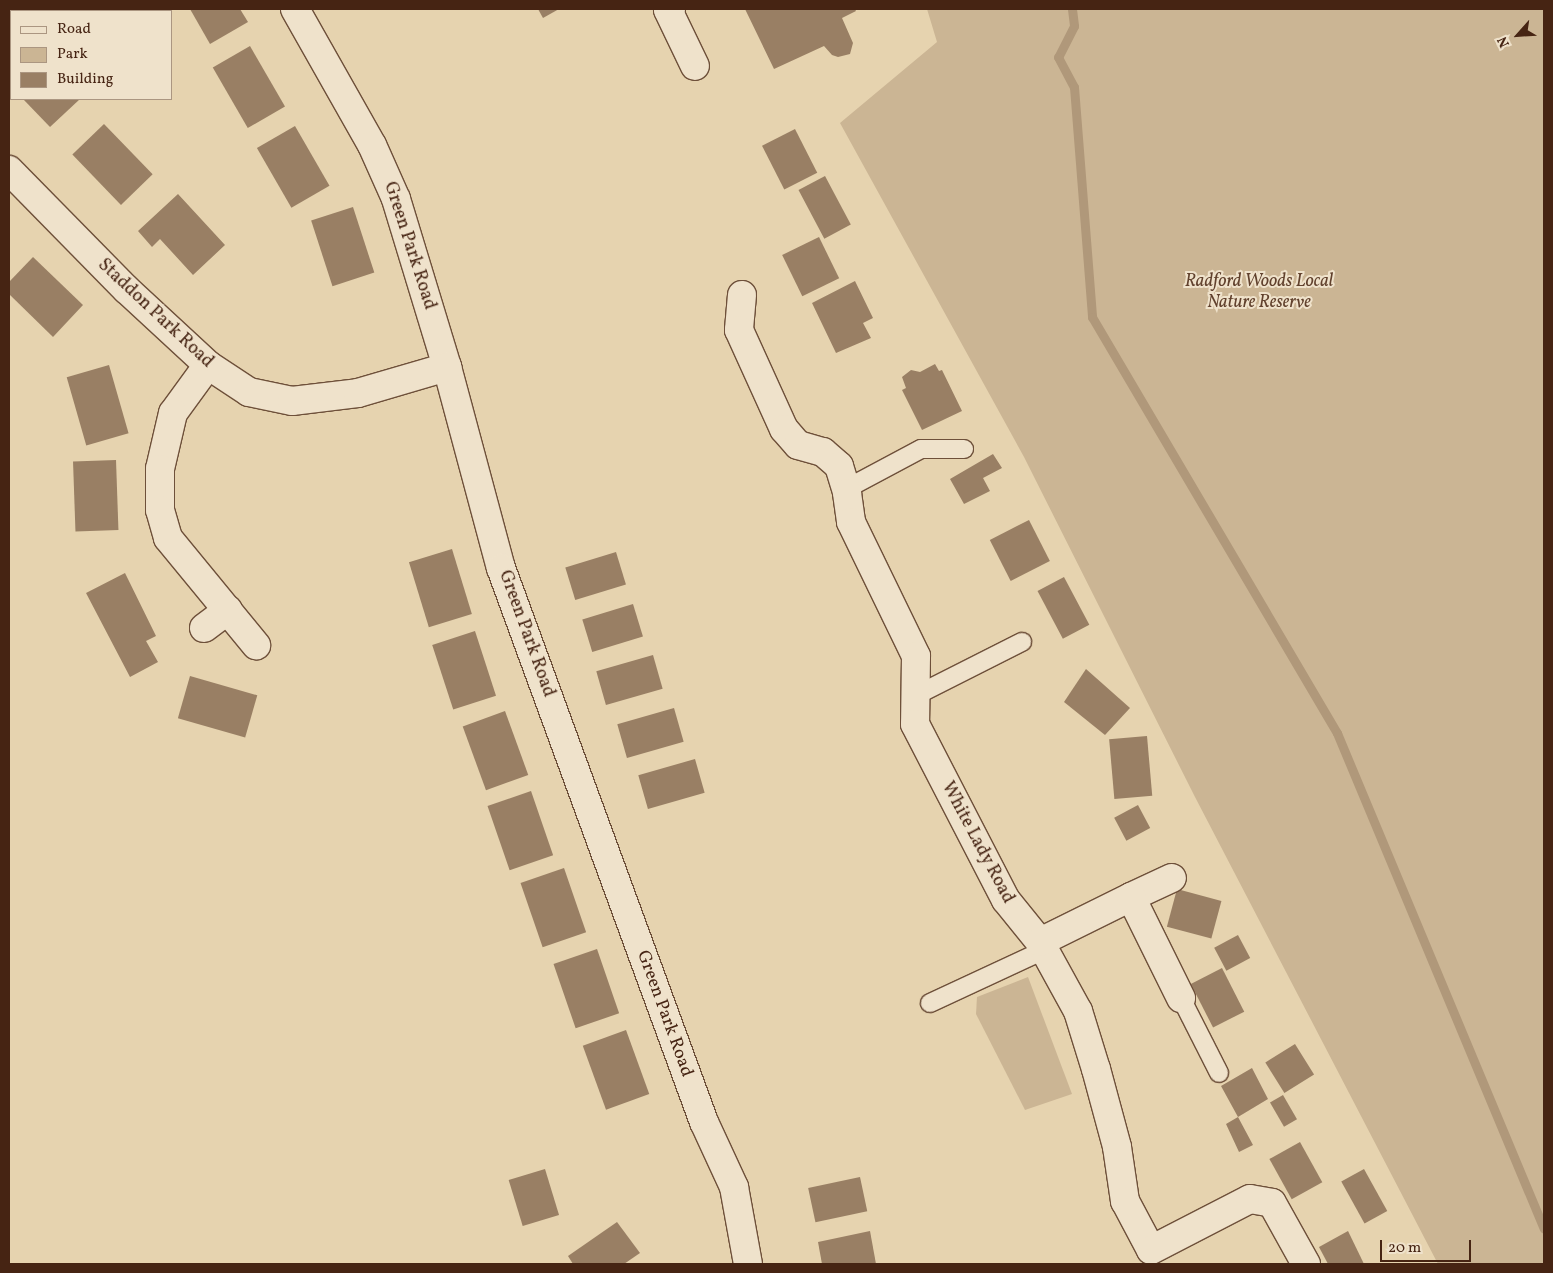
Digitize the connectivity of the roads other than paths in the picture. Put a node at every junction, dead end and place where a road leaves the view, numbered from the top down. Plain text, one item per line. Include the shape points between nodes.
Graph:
1 (295, 9) edge
2 (671, 9) edge
3 (695, 66) dead end
4 (9, 170) edge
5 (742, 295) dead end
6 (208, 365) junction
7 (447, 367) junction
8 (964, 448) dead end
9 (846, 489) junction
10 (228, 610) junction
11 (204, 628) dead end
12 (1022, 642) dead end
13 (256, 645) dead end
14 (915, 696) junction
15 (1172, 878) dead end
16 (1131, 897) junction
17 (1042, 946) junction
18 (1181, 998) joint
19 (930, 1003) dead end
20 (1219, 1074) dead end
21 (1156, 1257) edge
22 (748, 1264) edge
23 (1306, 1264) edge

1 - 7 street, Green Park Road via 372,145 396,199
2 - 3 street via 668,10
4 - 6 street, Staddon Park Road via 126,290
5 - 9 street, White Lady Road via 739,330 784,429 798,445 823,452 839,466
6 - 7 street, Staddon Park Road via 249,392 292,401 358,393
6 - 10 street via 173,413 160,469 160,510 168,538
7 - 22 street, Green Park Road via 501,568 704,1122 734,1187
8 - 9 lane via 921,448
9 - 14 street, White Lady Road via 851,522 916,656
10 - 11 street
10 - 13 street
12 - 14 lane
14 - 17 street, White Lady Road via 914,724 1006,900
15 - 16 street
16 - 17 street
16 - 18 street
17 - 19 lane
17 - 21 street, White Lady Road via 1078,1011 1117,1147 1125,1201
18 - 20 lane
21 - 23 street, White Lady Road via 1250,1199 1272,1203

